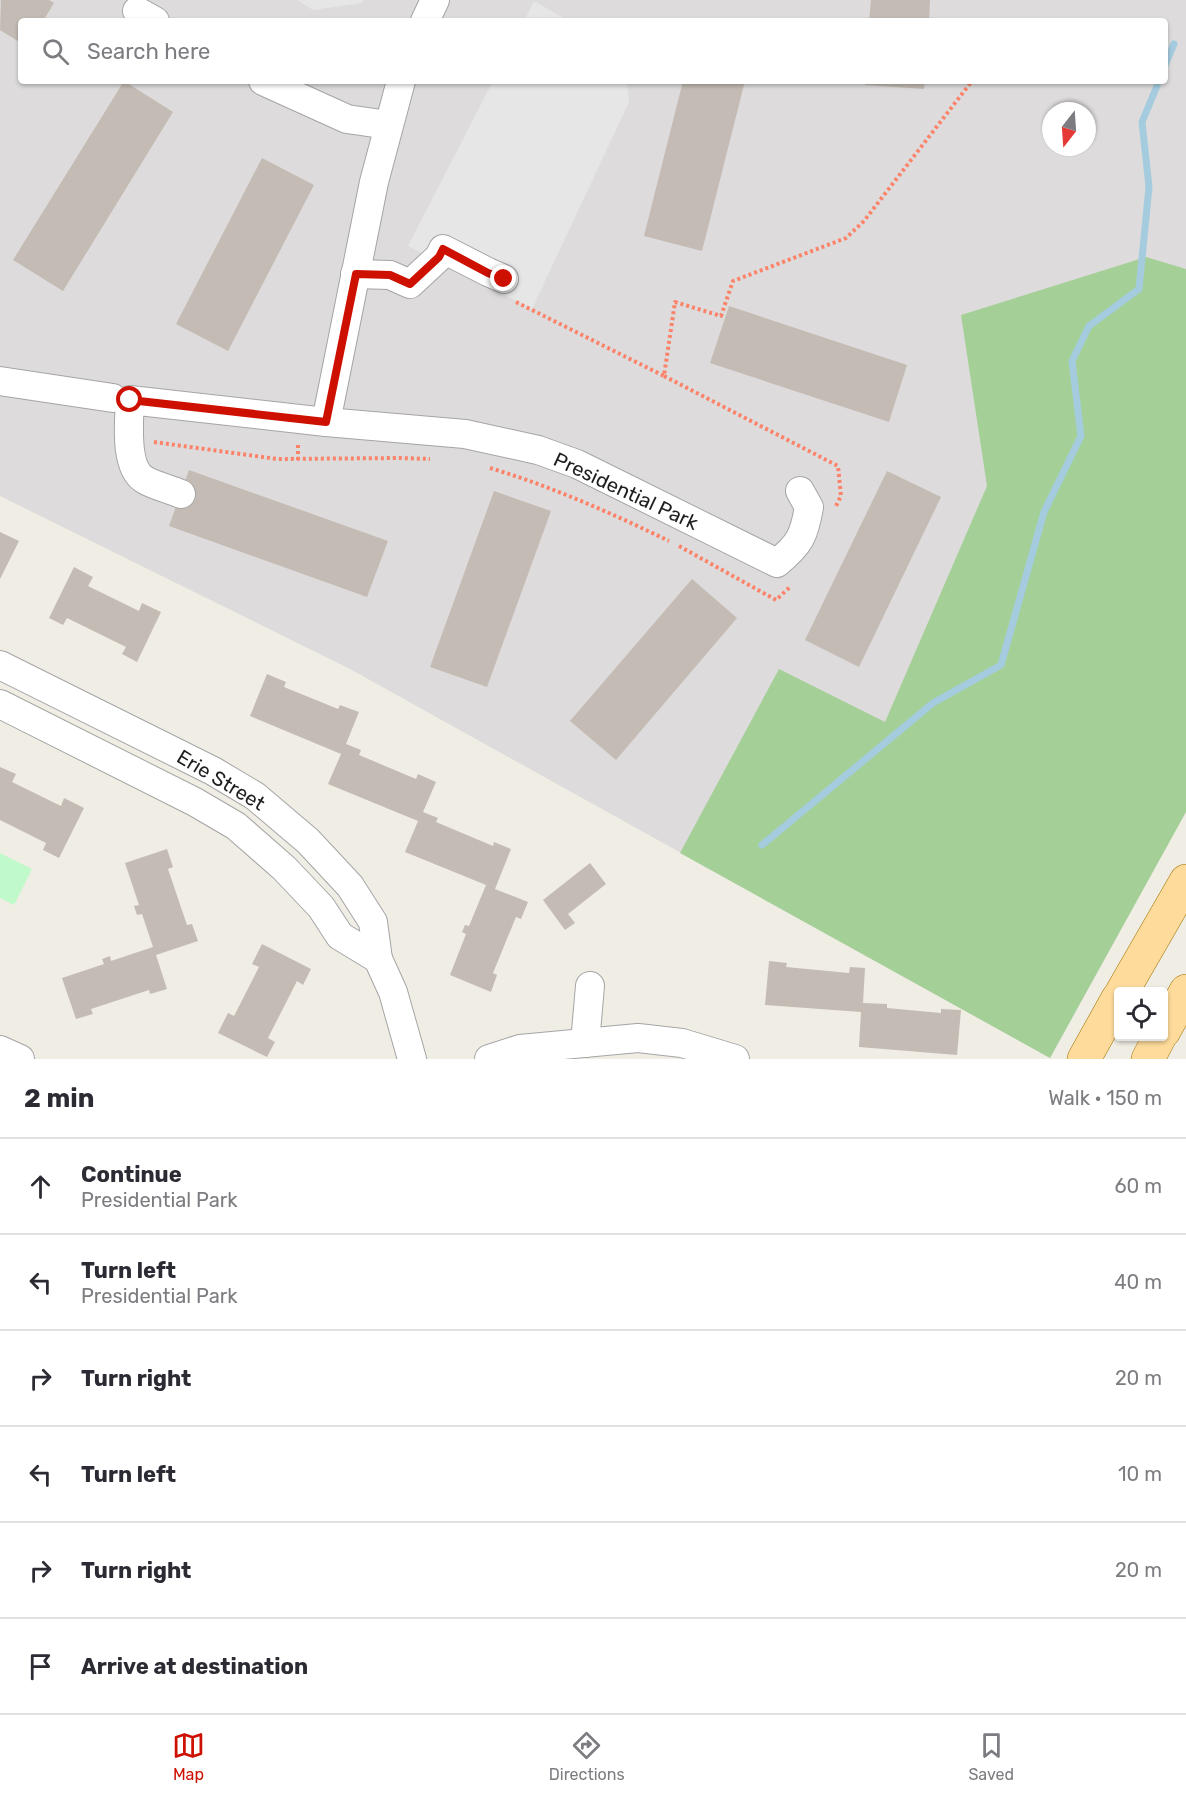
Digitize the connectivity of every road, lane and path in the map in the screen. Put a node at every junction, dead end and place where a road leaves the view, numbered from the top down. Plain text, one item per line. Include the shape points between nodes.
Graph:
1 (435, 0) edge
2 (426, 18) edge
3 (270, 84) edge
4 (400, 84) edge
5 (970, 84) edge
6 (388, 125) junction
7 (356, 274) junction
8 (506, 288) joint
9 (0, 381) edge
10 (122, 399) junction
11 (326, 422) junction
12 (800, 490) dead end
13 (181, 494) dead end
14 (0, 665) edge
15 (0, 704) edge
16 (1186, 881) edge
17 (357, 898) junction
18 (329, 920) junction
19 (378, 959) junction
20 (590, 986) dead end
21 (1125, 987) edge
22 (1186, 991) edge
23 (1114, 1007) edge
24 (1168, 1024) edge
25 (1157, 1041) edge
26 (577, 1049) edge
27 (0, 1050) edge
28 (20, 1059) edge
29 (412, 1059) edge
30 (489, 1059) edge
31 (735, 1059) edge
32 (1084, 1059) edge
33 (1148, 1059) edge

1 - 2 street
3 - 6 street via 347,118
4 - 6 street
5 - 8 path via 864,221 846,238 733,282 721,316 675,302 664,376
6 - 7 street
7 - 8 street via 390,275 410,284 443,249 488,273
7 - 11 street
9 - 10 street, Presidential Park
10 - 11 street, Presidential Park
10 - 13 street via 132,460 143,479
11 - 12 street, Presidential Park via 465,434 538,450 577,464 777,563 805,532 809,507
14 - 17 street, Erie Street via 213,771 255,796 308,841
15 - 18 street, Erie Street via 236,826 284,868
16 - 21 main road
17 - 18 street
17 - 19 street, Erie Street via 373,922
18 - 19 street, Erie Street via 340,936
19 - 29 street, Erie Street via 393,992
20 - 26 street
22 - 24 main road
23 - 32 main road
25 - 33 main road
26 - 30 street via 520,1049
26 - 31 street via 638,1038 682,1042
27 - 28 street

